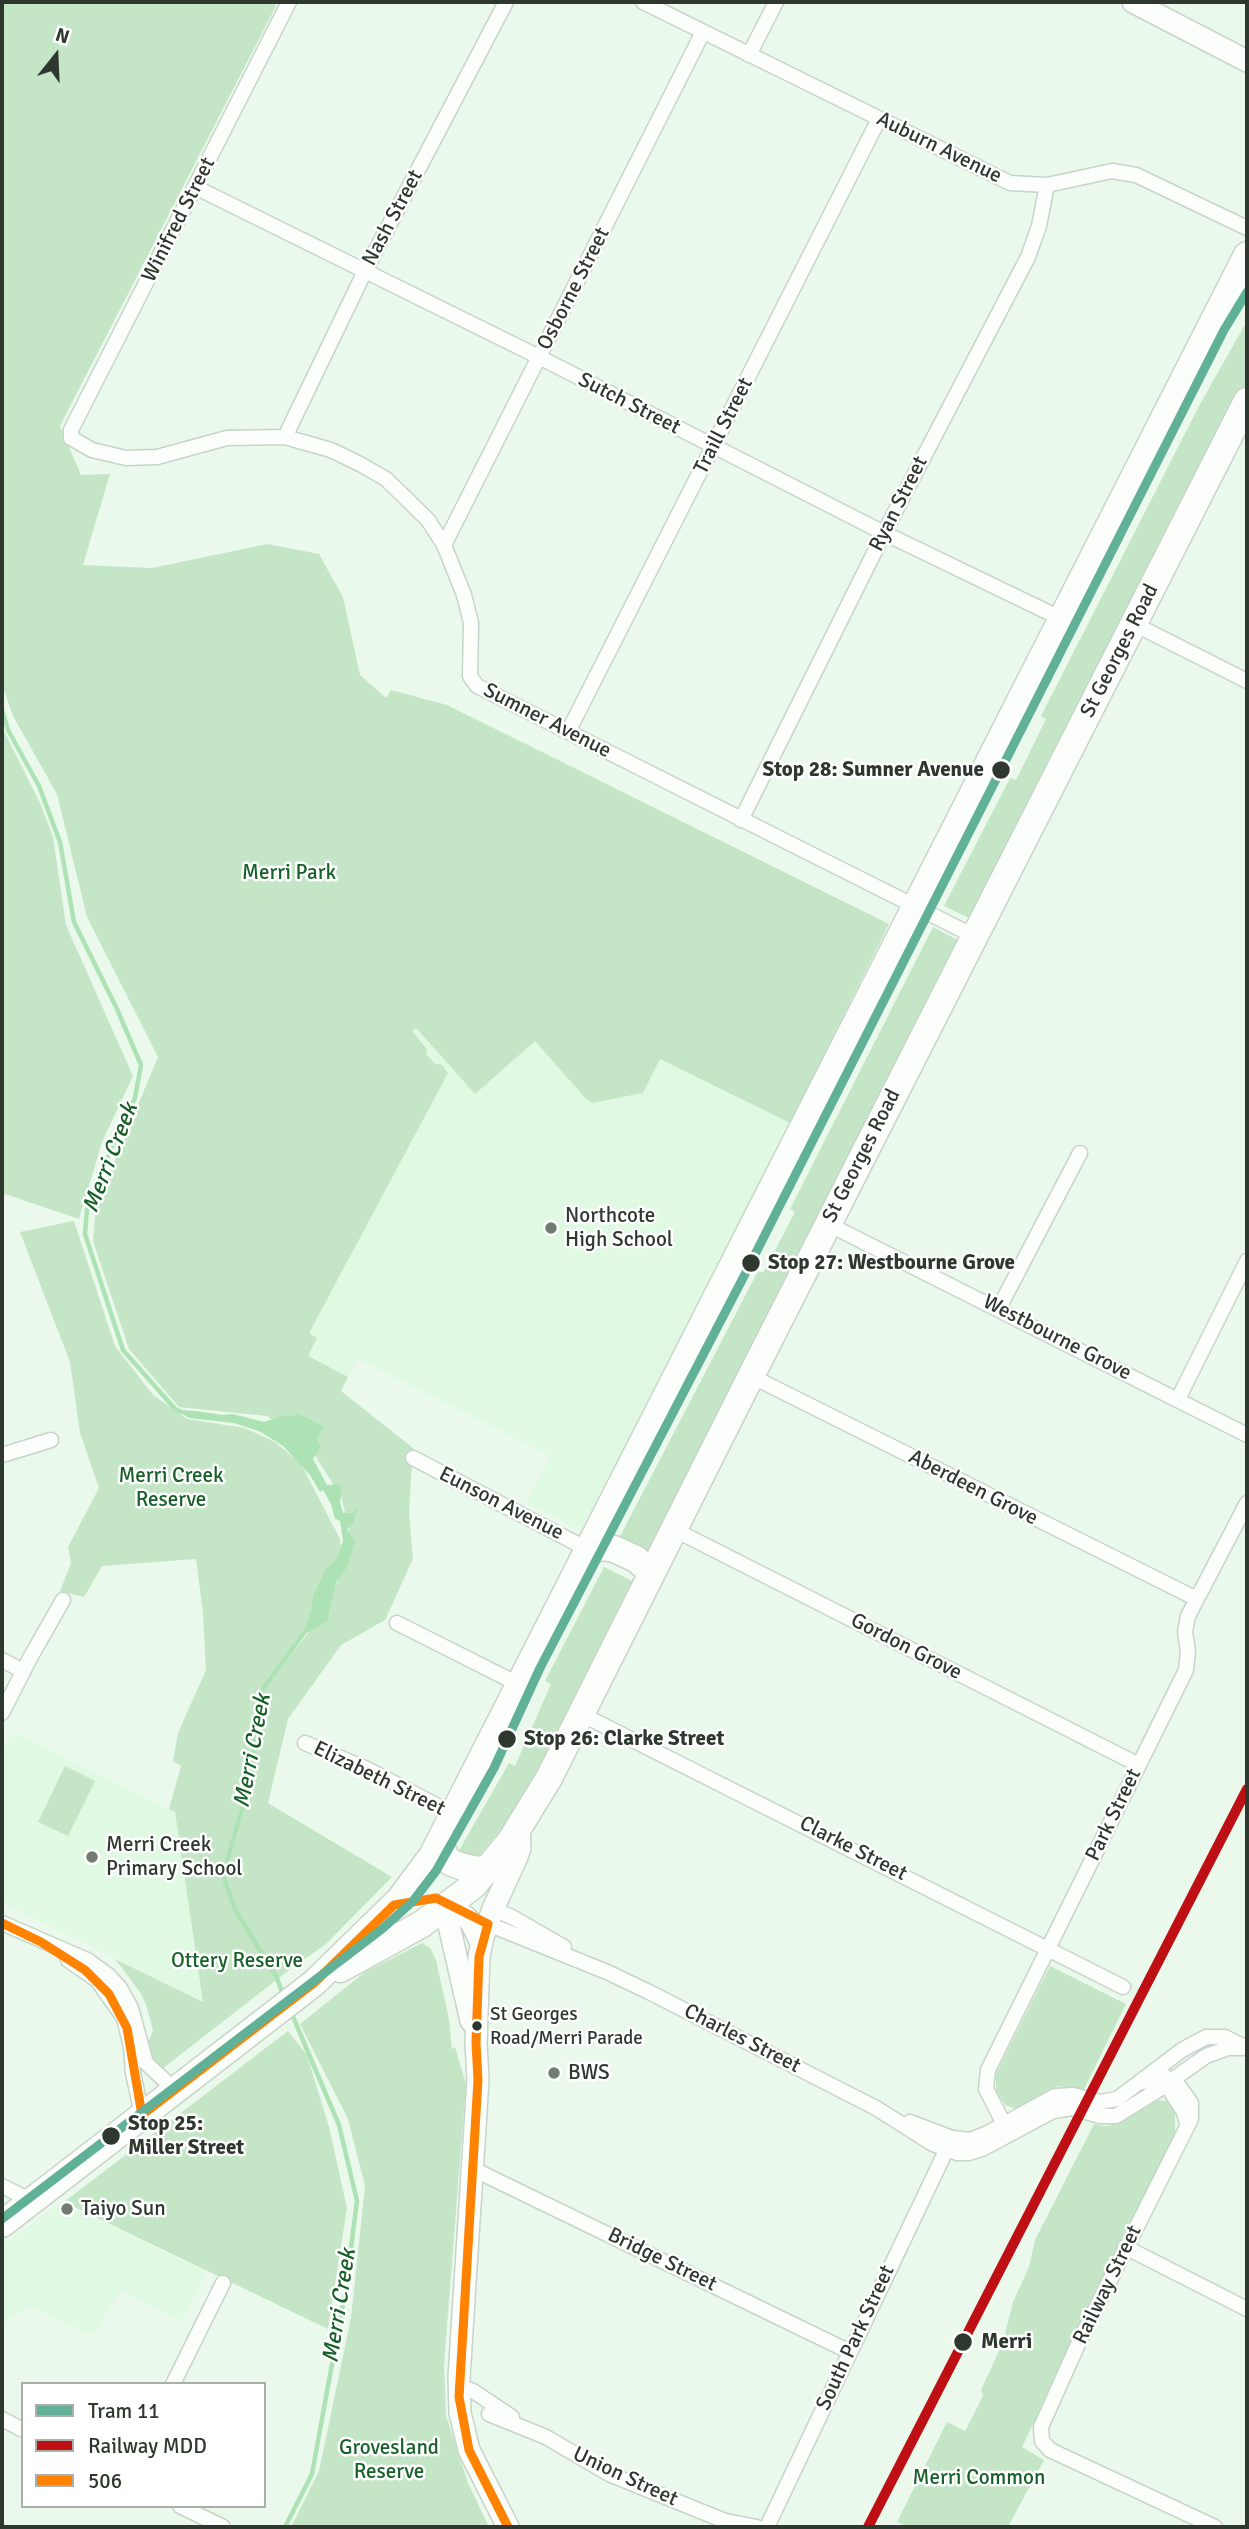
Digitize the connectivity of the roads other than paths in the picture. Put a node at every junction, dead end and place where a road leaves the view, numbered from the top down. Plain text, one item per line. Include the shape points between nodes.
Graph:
1 (289, 2) edge
2 (506, 2) edge
3 (643, 2) edge
4 (776, 2) edge
5 (1133, 2) edge
6 (703, 32) junction
7 (749, 55) junction
8 (1247, 61) edge
9 (879, 120) junction
10 (1047, 185) junction
11 (195, 187) junction
12 (1247, 228) edge
13 (1247, 255) edge
14 (365, 271) junction
15 (539, 358) junction
16 (1247, 401) edge
17 (285, 437) junction
18 (71, 438) joint
19 (713, 447) junction
20 (884, 533) junction
21 (444, 545) junction
22 (1062, 620) junction
23 (1134, 624) junction
24 (1247, 681) edge
25 (568, 732) junction
26 (741, 820) junction
27 (916, 906) junction
28 (974, 936) junction
29 (1080, 1153) dead end
30 (828, 1224) junction
31 (1247, 1261) edge
32 (999, 1308) junction
33 (751, 1376) junction
34 (1178, 1399) junction
35 (1247, 1435) edge
36 (51, 1440) dead end
37 (2, 1455) edge
38 (413, 1458) dead end
39 (1247, 1503) edge
40 (673, 1529) junction
41 (589, 1549) junction
42 (650, 1575) junction
43 (1197, 1599) junction
44 (63, 1600) dead end
45 (397, 1623) dead end
46 (2, 1660) edge
47 (23, 1671) junction
48 (520, 1685) junction
49 (2, 1713) edge
50 (581, 1714) junction
51 (305, 1743) dead end
52 (1139, 1765) junction
53 (453, 1814) junction
54 (519, 1826) junction
55 (440, 1843) junction
56 (486, 1871) junction
57 (451, 1904) junction
58 (389, 1910) junction
59 (2, 1923) edge
60 (487, 1925) junction
61 (41, 1942) junction
62 (1048, 1948) junction
63 (314, 1983) junction
64 (1123, 1987) dead end
65 (1208, 2037) junction
66 (476, 2043) junction
67 (1247, 2048) edge
68 (1202, 2058) junction
69 (1166, 2062) junction
70 (1141, 2082) junction
71 (1167, 2084) junction
72 (175, 2090) junction
73 (142, 2115) junction
74 (1006, 2129) junction
75 (950, 2144) junction
76 (473, 2169) junction
77 (2, 2186) edge
78 (32, 2201) junction
79 (2, 2224) edge
80 (1125, 2247) junction
81 (223, 2283) dead end
82 (1247, 2309) edge
83 (850, 2352) junction
84 (174, 2382) edge
85 (459, 2388) junction
86 (489, 2414) dead end
87 (2, 2419) edge
88 (528, 2428) junction
89 (21, 2429) edge
90 (184, 2508) edge
91 (729, 2524) edge
92 (223, 2527) edge
93 (508, 2527) edge
94 (757, 2527) edge
95 (767, 2527) edge
96 (1215, 2527) edge

1 - 11 street, Winifred Street
2 - 14 street, Nash Street
3 - 6 street, Auburn Avenue
4 - 7 street
5 - 8 main road
6 - 7 street, Auburn Avenue
6 - 15 street, Osborne Street
7 - 9 street, Auburn Avenue
9 - 10 street, Auburn Avenue via 1010,183
9 - 19 street, Traill Street
10 - 12 street, Auburn Avenue via 1112,171 1136,175
10 - 20 street, Ryan Street via 1028,257
11 - 14 street, Sutch Street
11 - 18 street, Winifred Street via 71,430
13 - 22 highway, St Georges Road
14 - 15 street, Sutch Street
14 - 17 street, Nash Street
15 - 19 street, Sutch Street
15 - 21 street, Osborne Street
16 - 23 highway, St Georges Road
17 - 18 street, Sumner Avenue via 227,438 157,457 126,458 92,450
17 - 21 street, Sumner Avenue via 331,450 386,479 428,520
19 - 20 street, Sutch Street
19 - 25 street, Traill Street
20 - 22 street, Sutch Street
20 - 26 street, Ryan Street
21 - 25 street, Sumner Avenue via 471,623 473,682
22 - 27 highway, St Georges Road
23 - 24 street
23 - 28 highway, St Georges Road
25 - 26 street, Sumner Avenue
26 - 27 street, Sumner Avenue
27 - 28 street, Sumner Avenue
27 - 41 highway, St Georges Road
28 - 30 highway, St Georges Road
29 - 32 street
30 - 32 street, Westbourne Grove
30 - 33 highway, St Georges Road
31 - 34 street
32 - 34 street, Westbourne Grove
33 - 40 highway, St Georges Road
33 - 43 street, Aberdeen Grove
34 - 35 street, Westbourne Grove
36 - 37 street
38 - 41 street, Eunson Avenue
39 - 43 street, Park Street
40 - 42 highway, St Georges Road
40 - 52 street, Gordon Grove
41 - 42 highway via 632,1575
41 - 48 highway, St Georges Road
42 - 50 highway, St Georges Road
43 - 52 street, Park Street via 1185,1632 1186,1670
44 - 47 street
45 - 48 street
46 - 47 street
47 - 49 street
48 - 53 highway, St Georges Road
50 - 54 highway, St Georges Road
50 - 62 street, Clarke Street
51 - 53 street, Elizabeth Street
52 - 62 street, Park Street
53 - 55 highway, St Georges Road
54 - 56 highway, St Georges Road
54 - 60 main road via 520,1848
55 - 56 highway via 450,1862
55 - 57 highway via 436,1871 441,1891
55 - 58 highway, St Georges Road
56 - 57 highway, St Georges Road
57 - 58 highway via 431,1898
57 - 60 main road, Charles Street
57 - 63 highway, St Georges Road
57 - 66 main road via 447,1921
58 - 63 highway, St Georges Road
59 - 61 street
60 - 66 main road
60 - 75 street, Charles Street via 607,1972 876,2108 933,2144
61 - 72 street via 91,1962 115,1982 131,2008 146,2063
61 - 73 street via 91,1975 119,2010 130,2039
62 - 64 street, Clarke Street
62 - 74 street, Park Street via 986,2077 988,2096
63 - 72 highway, St Georges Road
65 - 67 street via 1225,2036
65 - 68 street
65 - 69 street
66 - 76 main road
67 - 68 street via 1228,2048
68 - 71 street
69 - 70 street, Charles Street
69 - 71 street
70 - 71 street
70 - 74 street, Charles Street via 1111,2101 1051,2097
71 - 74 street, Charles Street via 1116,2116 1072,2108
71 - 80 street, Railway Street via 1179,2086 1190,2100 1192,2115
72 - 73 highway, St Georges Road
73 - 78 highway, St Georges Road
74 - 75 street, Charles Street via 977,2152 961,2153
75 - 83 street, South Park Street
76 - 83 street, Bridge Street
76 - 85 main road
77 - 78 street
78 - 79 highway, St Georges Road
80 - 82 street
80 - 96 street, Railway Street via 1041,2427 1042,2441 1051,2450
81 - 84 street
83 - 95 street, South Park Street
85 - 88 street, Union Street via 473,2391
85 - 93 main road via 469,2450
86 - 88 street, Union Street
87 - 89 street
88 - 91 street, Union Street via 609,2474
90 - 92 street
91 - 94 street, Union Street

